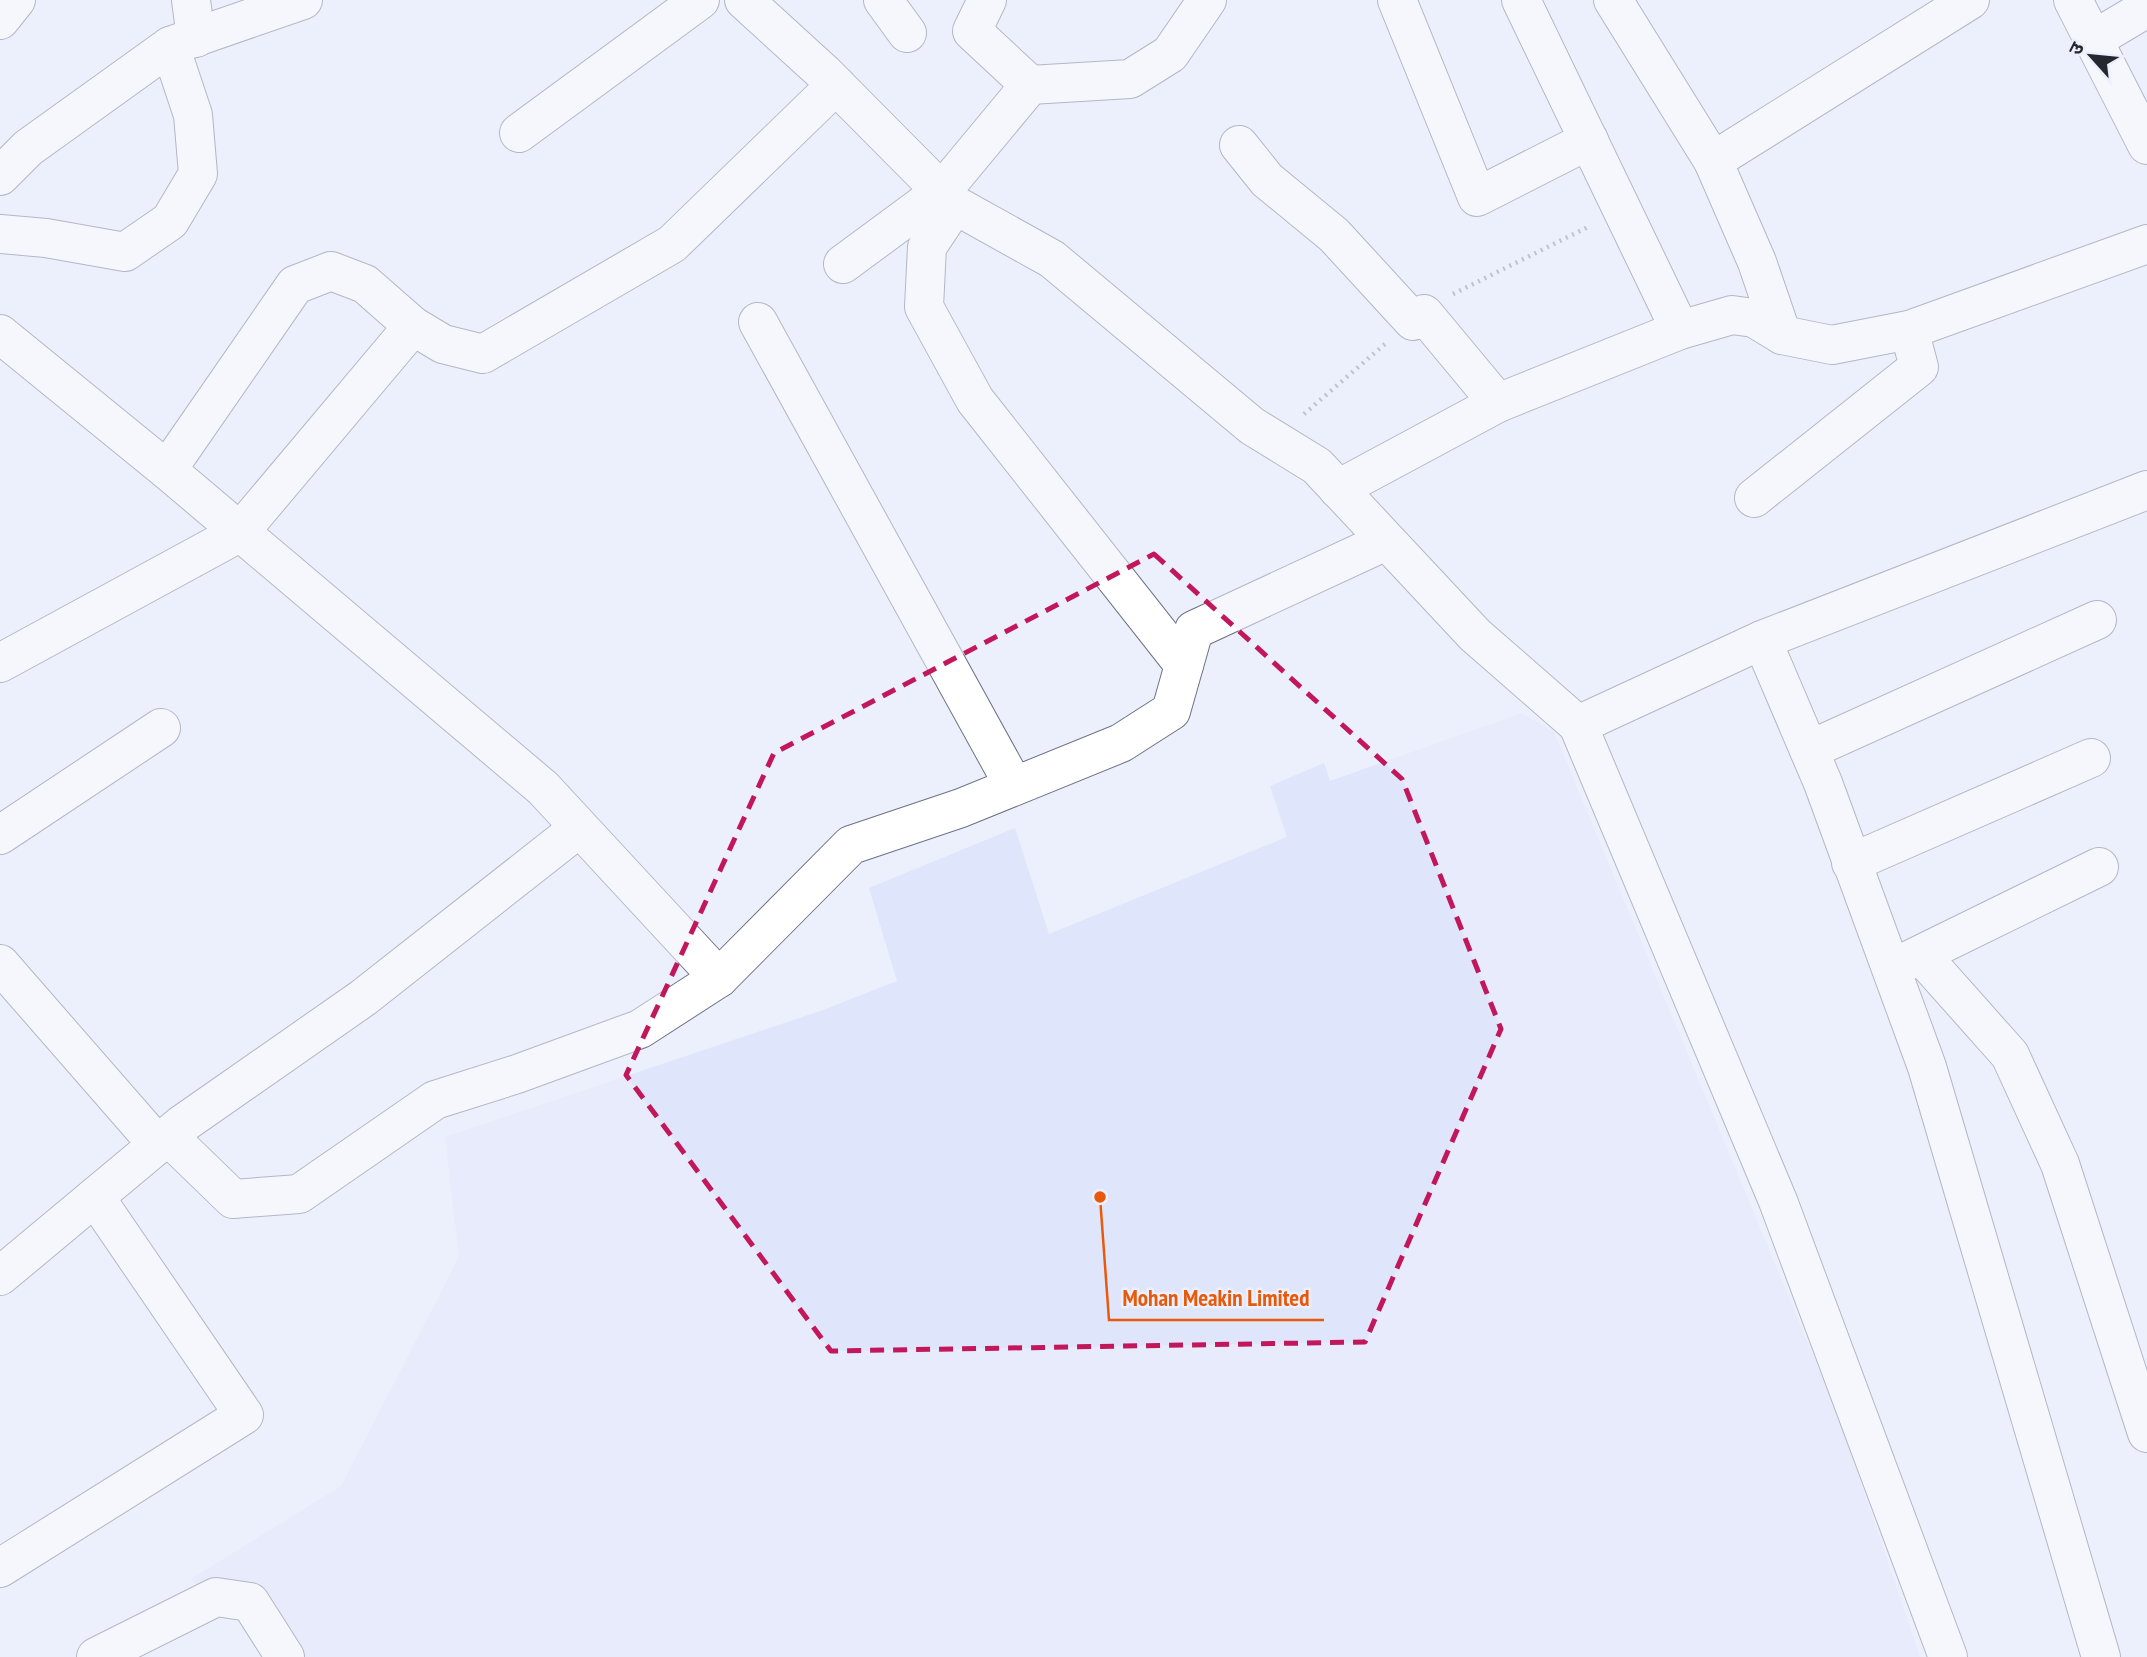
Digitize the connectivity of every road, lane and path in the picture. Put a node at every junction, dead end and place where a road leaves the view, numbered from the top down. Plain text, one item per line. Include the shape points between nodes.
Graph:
1 (16, 0) edge
2 (191, 0) edge
3 (303, 0) edge
4 (701, 0) edge
5 (744, 0) edge
6 (883, 0) edge
7 (987, 0) edge
8 (1207, 0) edge
9 (1397, 0) edge
10 (1521, 0) edge
11 (1613, 0) edge
12 (1970, 0) edge
13 (2073, 0) edge
14 (2147, 8) edge
15 (0, 20) edge
16 (907, 33) dead end
17 (2093, 40) junction
18 (183, 42) junction
19 (835, 85) junction
20 (1030, 85) junction
21 (519, 133) dead end
22 (1588, 140) junction
23 (1239, 145) dead end
24 (2147, 145) edge
25 (1713, 161) junction
26 (0, 176) edge
27 (948, 198) junction
28 (0, 234) edge
29 (2147, 244) edge
30 (843, 264) dead end
31 (758, 322) dead end
32 (412, 326) junction
33 (1679, 330) junction
34 (1909, 330) junction
35 (0, 334) edge
36 (1782, 335) junction
37 (1498, 403) junction
38 (167, 470) junction
39 (1338, 489) junction
40 (2147, 490) edge
41 (1754, 498) dead end
42 (239, 533) junction
43 (1387, 541) junction
44 (2098, 620) dead end
45 (1762, 640) junction
46 (0, 663) edge
47 (1184, 665) junction
48 (1578, 724) junction
49 (161, 728) dead end
50 (1809, 750) junction
51 (2091, 758) dead end
52 (1014, 786) junction
53 (579, 828) junction
54 (0, 835) edge
55 (1852, 863) junction
56 (2099, 866) dead end
57 (1906, 962) junction
58 (0, 964) edge
59 (719, 978) junction
60 (162, 1140) junction
61 (94, 1197) junction
62 (0, 1276) edge
63 (2147, 1433) edge
64 (0, 1568) edge
65 (96, 1657) edge
66 (285, 1657) edge
67 (1948, 1657) edge
68 (2101, 1657) edge

1 - 15 street
2 - 18 street
3 - 18 street
4 - 21 street
5 - 19 street
6 - 16 street
7 - 20 street via 972,31
8 - 20 street via 1170,54 1130,79
9 - 22 street via 1477,197
10 - 22 street
11 - 25 street
12 - 25 street
13 - 17 street
14 - 17 street
17 - 24 street
18 - 26 street via 28,148
18 - 28 street via 198,174 170,220 125,252
19 - 27 street
19 - 32 street via 672,244 483,354 443,344
20 - 27 street
22 - 33 street
23 - 37 street via 1267,180 1334,235
25 - 36 street via 1757,262
27 - 30 street
27 - 39 street via 1052,259 1252,426 1317,466
27 - 47 street via 927,247 924,307 975,400
29 - 34 street
31 - 52 street
32 - 38 street via 365,284 331,271 295,285
32 - 42 street
33 - 36 street via 1732,315 1754,318
33 - 37 street
34 - 36 street via 1832,345
34 - 41 street via 1919,367
35 - 38 street
37 - 39 street
38 - 42 street
39 - 43 street
40 - 45 street
42 - 46 street
42 - 53 street via 543,788
43 - 47 street via 1194,630
43 - 48 street via 1475,635
44 - 50 street
45 - 48 street
45 - 50 street
47 - 52 street via 1171,711 1121,743
48 - 67 street via 1778,1201
49 - 54 street
50 - 55 street
51 - 55 street
52 - 59 street via 851,845
53 - 59 street
53 - 60 street via 363,998
55 - 57 street
56 - 57 street
57 - 63 street via 2010,1055 2060,1164
57 - 68 street via 1927,1067
58 - 60 street
59 - 60 street via 640,1029 435,1100 299,1194 233,1199
60 - 61 street
61 - 62 street
61 - 64 street via 244,1415
65 - 66 street via 216,1597 250,1602

